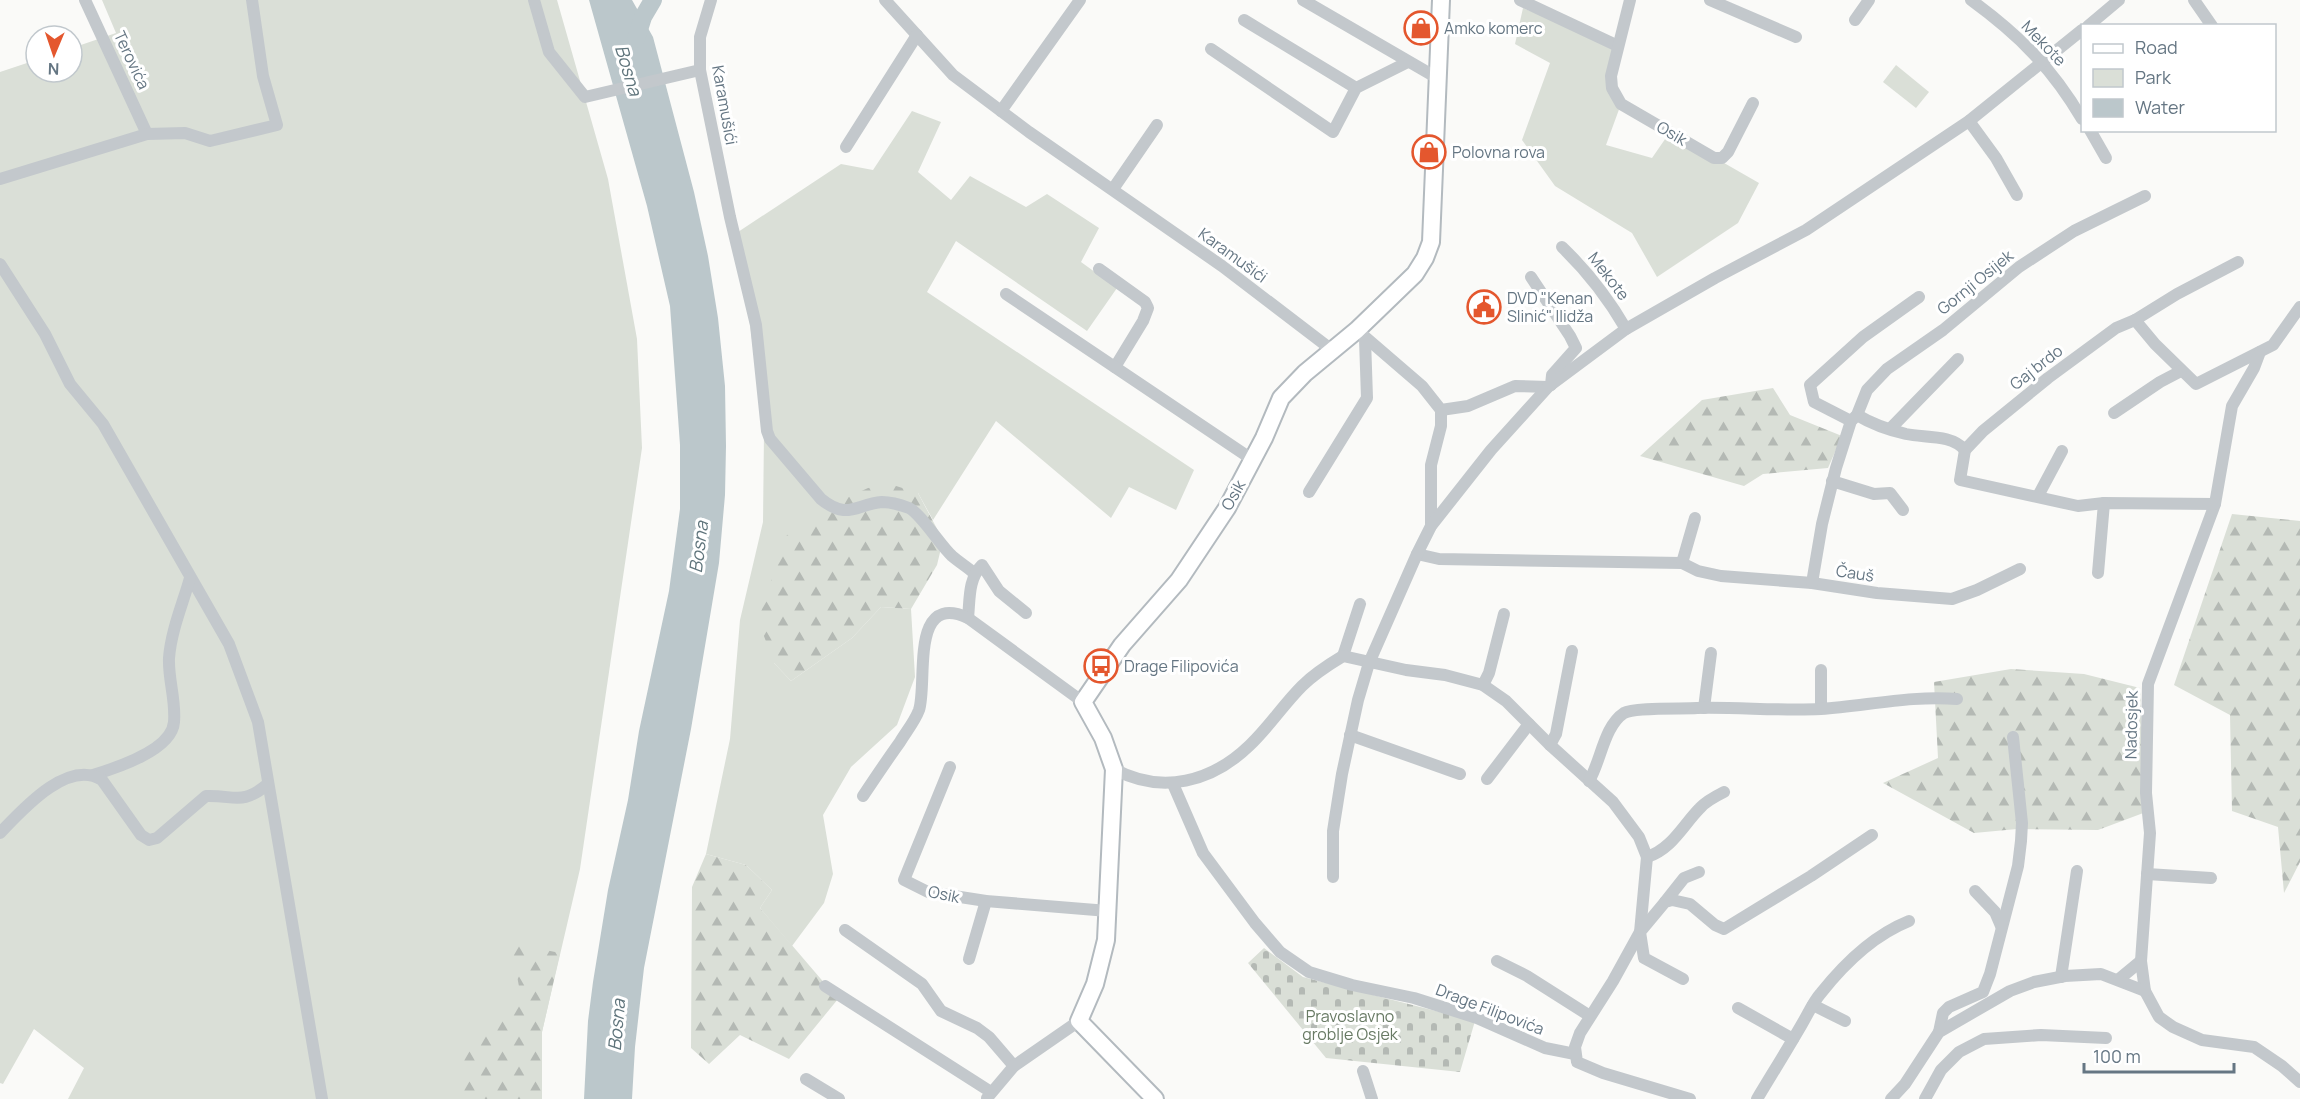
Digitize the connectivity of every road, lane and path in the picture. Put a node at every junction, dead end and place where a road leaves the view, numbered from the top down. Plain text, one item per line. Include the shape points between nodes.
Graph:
1 (85, 0) edge
2 (252, 0) edge
3 (534, 0) edge
4 (711, 0) edge
5 (885, 0) edge
6 (1080, 0) edge
7 (1303, 0) edge
8 (1441, 0) edge
9 (1520, 0) edge
10 (1630, 0) edge
11 (1710, 0) edge
12 (1869, 0) edge
13 (1971, 0) edge
14 (2194, 0) edge
15 (2110, 2) edge
16 (1244, 20) dead end
17 (1854, 20) dead end
18 (2090, 24) edge
19 (2211, 24) edge
20 (2081, 31) edge
21 (917, 35) junction
22 (1796, 37) dead end
23 (1618, 46) junction
24 (1211, 49) dead end
25 (1408, 62) junction
26 (2043, 62) junction
27 (700, 70) junction
28 (1439, 79) junction
29 (1356, 88) junction
30 (1753, 103) dead end
31 (1001, 111) junction
32 (2081, 117) edge
33 (1969, 121) junction
34 (1157, 125) dead end
35 (2091, 132) edge
36 (147, 134) junction
37 (846, 147) dead end
38 (2106, 158) dead end
39 (0, 179) edge
40 (1113, 189) junction
41 (2017, 195) dead end
42 (2145, 196) dead end
43 (1562, 246) dead end
44 (2238, 262) dead end
45 (0, 264) edge
46 (1099, 269) dead end
47 (1531, 277) dead end
48 (1006, 294) dead end
49 (1919, 297) dead end
50 (2300, 307) edge
51 (2135, 320) junction
52 (1626, 329) junction
53 (1361, 334) junction
54 (1332, 350) junction
55 (2260, 352) junction
56 (1958, 359) dead end
57 (1115, 367) junction
58 (2181, 371) junction
59 (1550, 386) junction
60 (1440, 410) junction
61 (2114, 412) dead end
62 (1854, 418) junction
63 (1890, 429) junction
64 (1965, 450) junction
65 (2062, 451) dead end
66 (1253, 460) junction
67 (1832, 481) junction
68 (1309, 492) dead end
69 (2038, 496) junction
70 (2104, 503) junction
71 (2216, 504) junction
72 (1903, 510) dead end
73 (1695, 518) dead end
74 (1431, 526) junction
75 (1417, 554) junction
76 (1682, 563) junction
77 (2020, 569) dead end
78 (974, 573) junction
79 (2098, 573) dead end
80 (190, 578) junction
81 (1812, 583) junction
82 (1360, 604) dead end
83 (1026, 613) dead end
84 (1504, 614) dead end
85 (968, 618) junction
86 (1572, 651) dead end
87 (1711, 653) dead end
88 (1343, 656) junction
89 (1369, 663) junction
90 (1821, 670) dead end
91 (1483, 685) junction
92 (1957, 699) dead end
93 (1083, 702) junction
94 (1704, 708) junction
95 (1821, 708) junction
96 (1529, 724) junction
97 (1350, 735) junction
98 (2013, 736) dead end
99 (1550, 745) junction
100 (950, 767) dead end
101 (1114, 769) junction
102 (93, 774) junction
103 (1460, 774) dead end
104 (1487, 779) dead end
105 (1589, 781) junction
106 (268, 784) junction
107 (1173, 784) junction
108 (1724, 792) dead end
109 (863, 795) dead end
110 (0, 833) edge
111 (1872, 835) dead end
112 (1647, 857) junction
113 (2076, 871) dead end
114 (1700, 872) dead end
115 (2147, 874) junction
116 (1333, 877) dead end
117 (2211, 878) dead end
118 (1975, 891) dead end
119 (986, 902) junction
120 (1665, 902) junction
121 (1108, 910) junction
122 (1909, 921) dead end
123 (2001, 926) junction
124 (845, 930) dead end
125 (1640, 932) junction
126 (969, 959) dead end
127 (1497, 961) dead end
128 (2141, 961) junction
129 (2061, 977) junction
130 (1683, 979) dead end
131 (2118, 980) junction
132 (825, 986) dead end
133 (2145, 991) junction
134 (1813, 1005) junction
135 (1738, 1008) dead end
136 (1590, 1016) junction
137 (1845, 1020) dead end
138 (1079, 1021) junction
139 (1939, 1032) junction
140 (2106, 1038) dead end
141 (1793, 1039) junction
142 (1575, 1054) junction
143 (1014, 1066) junction
144 (1363, 1071) dead end
145 (806, 1079) dead end
146 (2300, 1082) edge
147 (988, 1096) edge
148 (322, 1099) edge
149 (839, 1099) edge
150 (1155, 1099) edge
151 (1372, 1099) edge
152 (1689, 1099) edge
153 (1757, 1099) edge
154 (1891, 1099) edge
155 (1924, 1099) edge

1 - 36 street, Terovića
2 - 36 street via 263,76 277,125 210,141 185,133
3 - 27 street via 549,52 585,97
4 - 27 street, Karamušići via 700,37
5 - 21 street, Karamušići
6 - 31 street
7 - 25 street
8 - 28 main road, Osik
9 - 23 street
10 - 23 street, Osik
11 - 22 street
12 - 17 street
13 - 26 street, Mekote via 2000,21
14 - 19 street
15 - 18 street
16 - 29 street
20 - 26 street
21 - 31 street, Karamušići via 953,75
21 - 37 street
23 - 30 street, Osik via 1611,76 1612,88 1621,104 1714,158 1722,158 1728,152
24 - 29 street via 1333,132
25 - 28 street
25 - 29 street
26 - 32 street, Mekote
26 - 33 street
27 - 78 street, Karamušići via 756,325 771,439 829,506 853,511 882,502 912,509 953,557
28 - 53 main road, Osik via 1431,242 1415,274
31 - 40 street, Karamušići
33 - 41 street
33 - 52 street via 1806,230
34 - 40 street
35 - 38 street
36 - 39 street
40 - 54 street, Karamušići
42 - 62 street, Gornji Osijek via 2074,231 2019,267 1943,330 1887,369 1866,390
43 - 52 street, Mekote via 1607,297
44 - 51 street, Gaj brdo
45 - 80 street via 45,334 70,384 104,424
46 - 57 street via 1148,308
47 - 59 street via 1576,348 1552,375
48 - 57 street, Osik
49 - 62 street, Gornji Osijek via 1863,337 1810,384 1814,402
50 - 55 street, Nadosjek via 2273,345
51 - 58 street
51 - 64 street, Gaj brdo via 2084,350
52 - 59 street
53 - 54 main road, Osik
53 - 60 street via 1415,380
53 - 68 street via 1367,398
54 - 66 main road, Osik via 1281,398
55 - 58 street via 2196,384
55 - 71 street, Nadosjek via 2232,406
56 - 63 street
57 - 66 street, Osik
58 - 61 street
59 - 60 street via 1515,386 1468,406
59 - 74 street via 1491,450
60 - 74 street via 1441,426 1431,465
62 - 63 street
62 - 67 street, Gornji Osijek
63 - 64 street via 1944,439
64 - 69 street via 1960,480
65 - 69 street
66 - 93 main road, Osik via 1227,508 1179,580 1122,645
67 - 72 street via 1875,494 1890,493
67 - 81 street, Gornji Osijek
69 - 70 street via 2078,506
70 - 71 street
70 - 79 street
71 - 115 street, Nadosjek via 2148,684
73 - 76 street
74 - 75 street
75 - 76 street, Čauš via 1439,559
75 - 89 street
76 - 81 street, Čauš via 1698,572 1720,576
77 - 81 street, Čauš via 1952,599
78 - 83 street via 981,565 999,591
78 - 85 street
80 - 102 street via 169,656 174,725 164,741 141,757
80 - 106 street via 229,644 258,722
82 - 88 street
84 - 91 street
85 - 93 street
85 - 109 street via 947,612 929,628 922,652 923,693 919,712
86 - 99 street via 1556,734
87 - 94 street
88 - 89 street
88 - 107 street via 1318,672 1228,763
89 - 91 street
89 - 97 street
90 - 95 street
91 - 96 street
92 - 95 street via 1936,697
93 - 101 main road via 1103,738
94 - 95 street
94 - 105 street via 1625,712 1605,738
96 - 99 street
96 - 104 street
97 - 103 street
97 - 116 street via 1333,831
98 - 123 street via 2022,823 2018,866
99 - 105 street
100 - 119 street, Osik via 903,879 928,892
101 - 107 street via 1128,776
101 - 121 main road
102 - 106 street via 149,840 157,838 206,796 234,800 256,794
102 - 110 street via 69,777 50,788
105 - 112 street via 1630,824
106 - 148 street
107 - 142 street, Drage Filipovića via 1203,853 1280,952 1309,972 1414,998 1477,1018 1545,1048
108 - 112 street via 1705,803 1676,838
111 - 120 street via 1724,929 1689,904
112 - 125 street
113 - 129 street
114 - 120 street via 1683,878
115 - 117 street
115 - 128 street, Nadosjek
118 - 123 street via 1995,912
119 - 121 street, Osik
119 - 126 street
120 - 125 street
121 - 138 main road via 1101,963
122 - 134 street via 1892,928 1854,958
123 - 139 street via 1983,992 1949,1007 1943,1013
124 - 143 street via 922,984 941,1011 988,1036
125 - 130 street via 1644,958
125 - 136 street
127 - 136 street
128 - 131 street
128 - 133 street, Nadosjek
129 - 131 street via 2101,974
129 - 139 street via 2010,990
131 - 133 street
132 - 147 street
133 - 146 street, Nadosjek via 2159,1017 2173,1027 2202,1040 2254,1047
134 - 137 street
134 - 141 street
135 - 141 street
136 - 142 street
138 - 143 street
138 - 150 main road
139 - 154 street
140 - 155 street via 2042,1035 1984,1039 1959,1052 1941,1070
141 - 153 street
142 - 152 street, Drage Filipovića via 1577,1062 1603,1073
143 - 147 street
144 - 151 street
145 - 149 street

